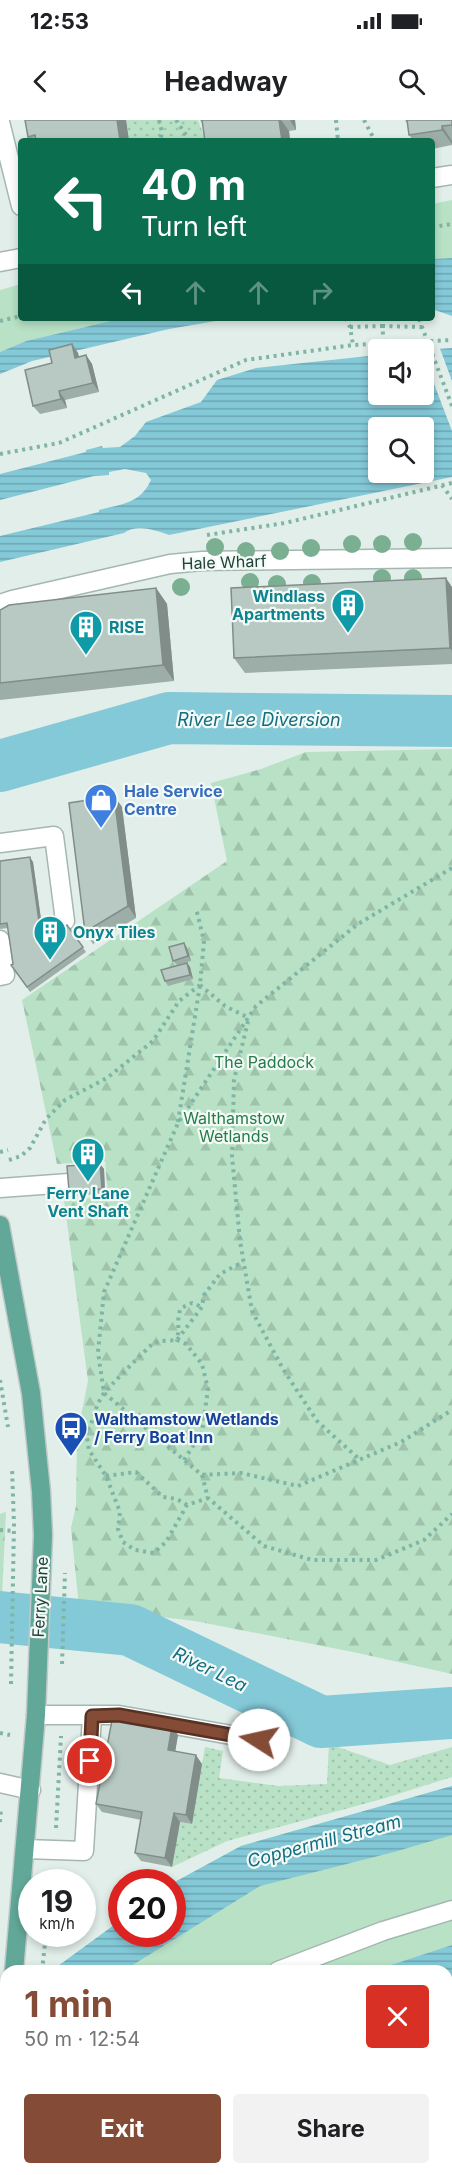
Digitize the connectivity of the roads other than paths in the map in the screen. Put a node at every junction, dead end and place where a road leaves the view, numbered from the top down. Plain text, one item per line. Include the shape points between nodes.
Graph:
1 (0, 123) edge
2 (452, 175) edge
3 (435, 178) edge
4 (18, 194) edge
5 (18, 259) edge
6 (0, 262) edge
7 (452, 558) edge
8 (0, 604) edge
9 (0, 843) edge
10 (65, 921) dead end
11 (0, 940) edge
12 (0, 976) edge
13 (69, 1183) edge
14 (0, 1188) edge
15 (0, 1225) edge
16 (36, 1715) junction
17 (92, 1716) junction
18 (259, 1740) dead end
19 (31, 1790) junction
20 (1, 1791) edge
21 (25, 1849) junction
22 (452, 1910) edge
23 (15, 1965) edge
24 (293, 1965) edge

1 - 4 street
2 - 3 street
5 - 6 street
7 - 8 street, Hale Wharf via 170,564
9 - 10 street via 54,836
11 - 12 street via 5,975
13 - 14 street
15 - 16 main road, Ferry Lane via 37,1444 43,1535
16 - 17 street
16 - 19 main road, Ferry Lane
17 - 18 street via 119,1715
17 - 21 street via 84,1851
19 - 20 street
19 - 21 main road, Ferry Lane
21 - 23 main road, Ferry Lane
22 - 24 street via 383,1930

